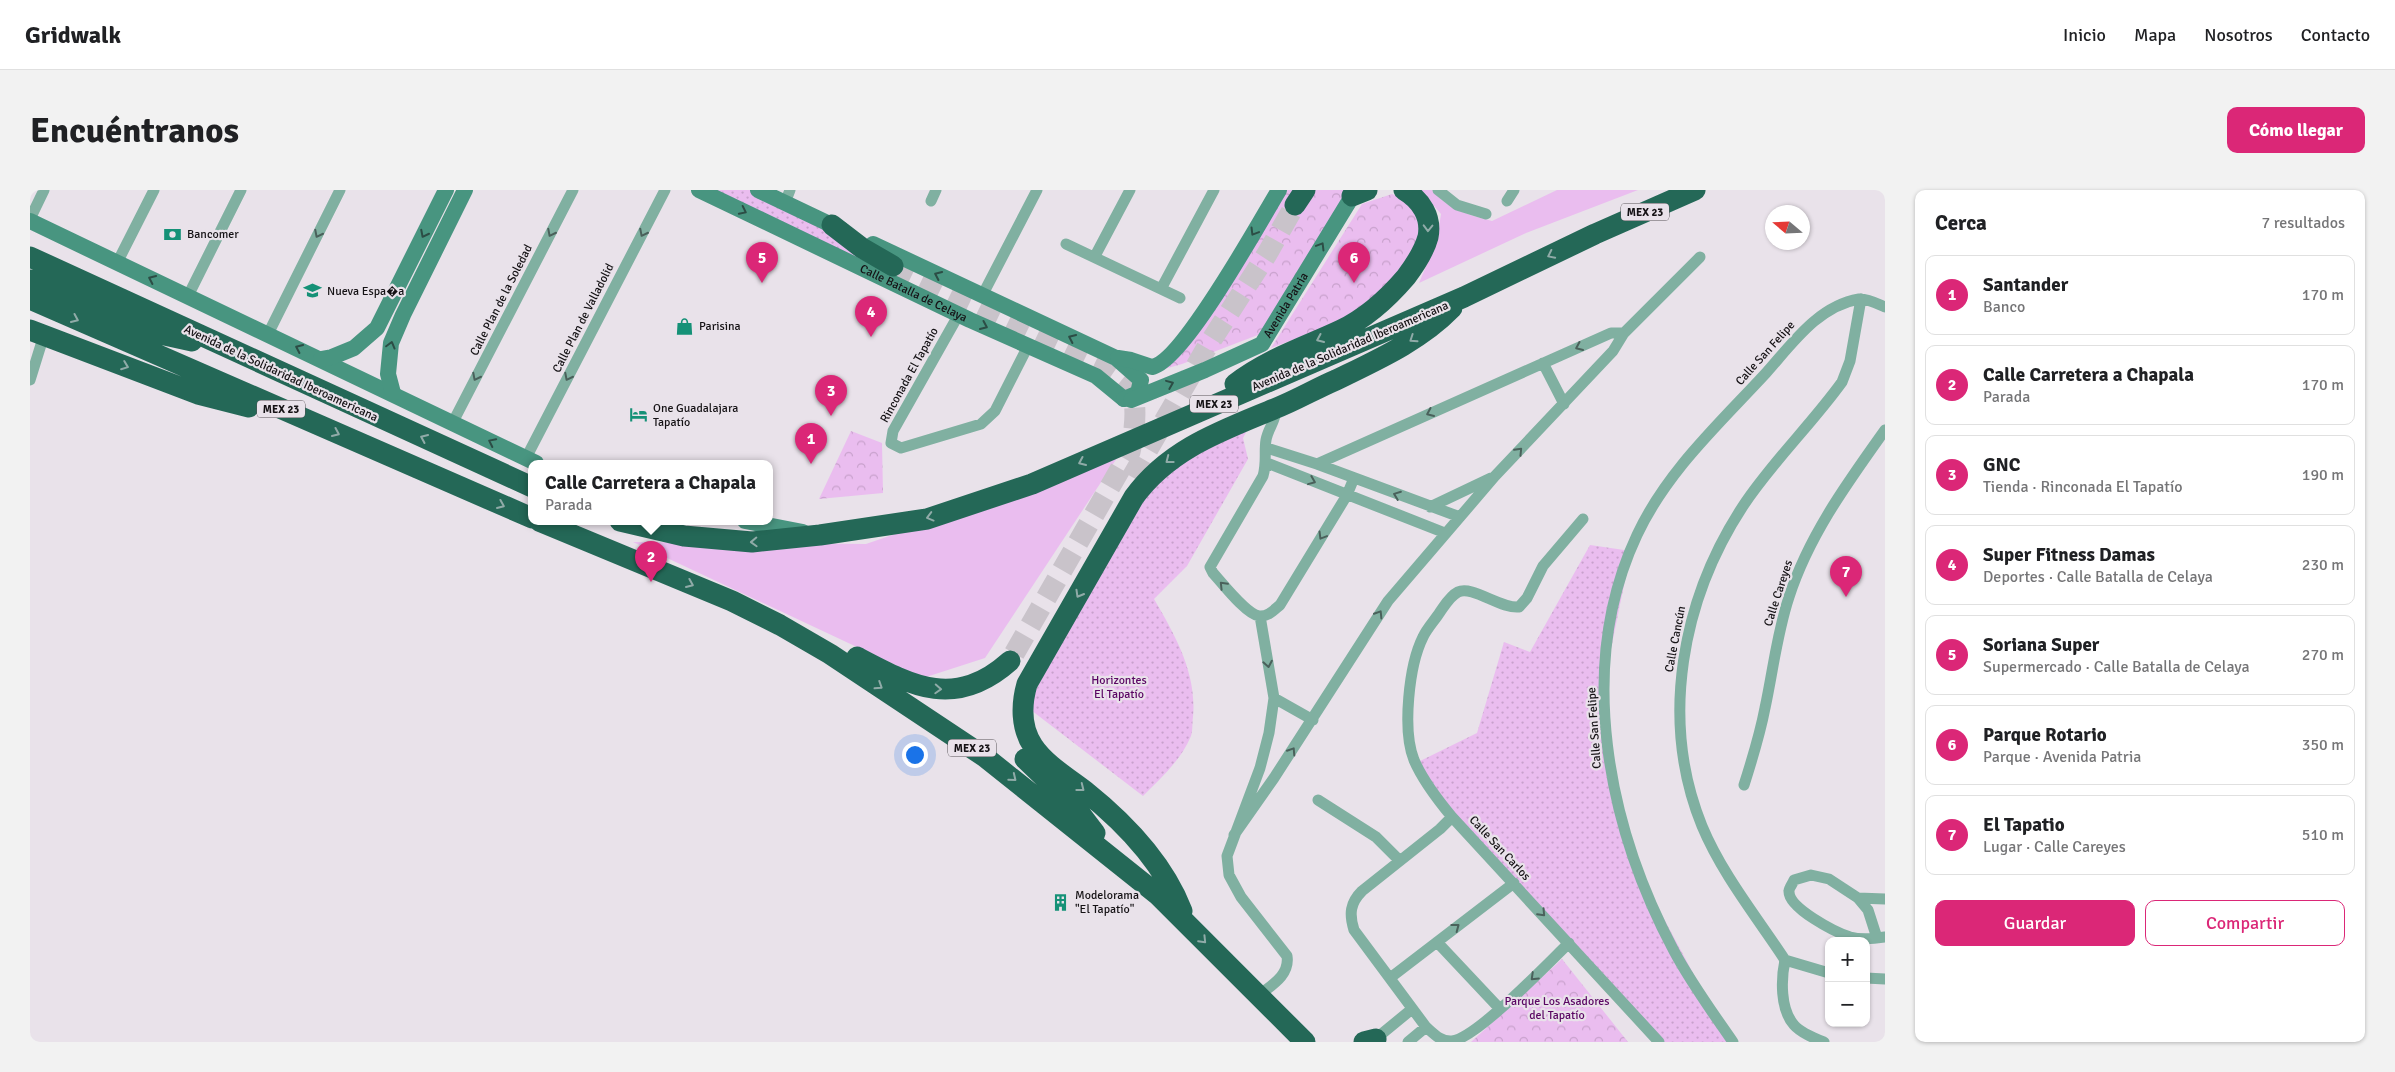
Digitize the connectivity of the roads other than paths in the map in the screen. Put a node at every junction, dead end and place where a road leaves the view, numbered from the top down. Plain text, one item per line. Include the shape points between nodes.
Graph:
1 (44, 190) edge
2 (154, 190) edge
3 (241, 190) edge
4 (340, 190) edge
5 (446, 190) edge
6 (465, 190) edge
7 (573, 190) edge
8 (665, 190) edge
9 (699, 190) edge
10 (758, 190) edge
11 (936, 190) edge
12 (1037, 190) edge
13 (1130, 190) edge
14 (1214, 190) edge
15 (1279, 190) edge
16 (1404, 190) edge
17 (1438, 190) edge
18 (1514, 190) edge
19 (1695, 190) edge
20 (1358, 192) edge
21 (787, 196) edge
22 (930, 201) dead end
23 (1507, 201) dead end
24 (1486, 214) dead end
25 (30, 220) edge
26 (832, 225) junction
27 (1066, 244) dead end
28 (30, 256) edge
29 (1094, 256) junction
30 (1700, 257) dead end
31 (117, 262) junction
32 (893, 266) tunnel mouth
33 (30, 280) edge
34 (1161, 289) junction
35 (188, 296) junction
36 (982, 296) junction
37 (1464, 297) junction
38 (1180, 298) dead end
39 (1861, 298) junction
40 (30, 300) edge
41 (1885, 306) edge
42 (959, 314) junction
43 (1624, 332) junction
44 (37, 333) edge
45 (268, 334) junction
46 (214, 343) junction
47 (1028, 346) junction
48 (1116, 358) junction
49 (321, 359) junction
50 (1543, 363) junction
51 (30, 380) edge
52 (393, 393) junction
53 (1124, 399) junction
54 (1564, 404) junction
55 (1276, 409) junction
56 (1201, 410) junction
57 (453, 422) junction
58 (1240, 422) junction
59 (312, 423) junction
60 (1885, 430) edge
61 (1267, 448) junction
62 (1108, 450) junction
63 (529, 460) edge
64 (531, 460) edge
65 (1267, 463) junction
66 (1317, 464) junction
67 (1495, 476) junction
68 (1354, 478) junction
69 (528, 485) edge
70 (1347, 495) junction
71 (1430, 507) junction
72 (528, 516) edge
73 (1460, 517) junction
74 (1583, 519) dead end
75 (549, 525) edge
76 (636, 525) edge
77 (765, 525) edge
78 (1445, 533) junction
79 (820, 536) junction
80 (1260, 616) junction
81 (780, 625) junction
82 (1274, 698) junction
83 (1313, 720) junction
84 (1260, 768) junction
85 (1274, 778) junction
86 (1744, 785) dead end
87 (1318, 800) dead end
88 (1452, 817) junction
89 (1234, 836) junction
90 (1399, 860) junction
91 (1117, 862) junction
92 (1514, 883) junction
93 (1858, 898) junction
94 (1885, 899) edge
95 (1186, 923) junction
96 (1881, 938) edge
97 (1437, 942) junction
98 (1569, 943) junction
99 (1785, 960) junction
100 (1825, 972) edge
101 (1390, 978) junction
102 (1870, 978) edge
103 (1885, 979) edge
104 (1258, 996) junction
105 (1412, 1009) junction
106 (1500, 1009) junction
107 (1426, 1027) junction
108 (1371, 1041) edge
109 (1305, 1042) edge
110 (1408, 1042) edge
111 (1659, 1042) edge
112 (1734, 1042) edge
113 (1824, 1042) edge

1 - 25 street
2 - 31 street
3 - 35 street
4 -> 45 street
5 -> 49 street via 377,328 354,348
52 -> 6 street via 388,369 391,343
7 -> 57 street, Calle Plan de la Soledad
8 -> 64 street, Calle Plan de Valladolid
9 -> 42 street, Calle Batalla de Celaya
10 - 21 street
11 - 22 street
12 - 36 street
13 - 29 street
14 - 34 street
15 -> 48 street via 1215,297 1164,362 1152,367
16 -> 56 highway via 1421,204 1430,227 1419,258 1387,299 1343,329 1246,376
17 - 24 street via 1457,205
18 - 23 street
19 -> 37 highway, Avenida de la Solidaridad Iberoamericana / MEX 23
53 -> 20 street, Avenida Patria via 1131,400 1262,344
21 - 26 street
25 - 31 street
26 - 32 highway
36 -> 26 street
27 - 29 street
28 - 46 highway, Avenida de la Solidaridad Iberoamericana / MEX 23
29 - 34 street
30 - 43 street
35 -> 31 street
33 - 46 highway via 151,332
34 - 38 street
35 - 45 street
48 -> 36 street
37 -> 55 highway via 1438,323 1406,344
37 - 56 highway, Avenida de la Solidaridad Iberoamericana / MEX 23
39 - 41 street
39 - 99 street, Calle Cancún via 1850,361 1842,382 1744,504 1724,535 1692,614 1679,686 1683,761 1702,827 1740,895
39 - 112 street, Calle San Felipe via 1835,308 1807,326 1674,474 1637,534 1619,582 1608,634 1604,692 1609,765 1623,826 1645,889 1674,952
40 -> 59 highway, MEX 23
42 -> 47 street, Calle Batalla de Celaya
42 - 47 street, Rinconada El Tapatío via 893,431 891,443 895,446 901,448 989,419
43 -> 50 street via 1611,333
43 - 54 street via 1613,350
44 - 51 street
44 -> 59 highway via 198,394
49 -> 45 street
69 -> 46 highway, Avenida de la Solidaridad Iberoamericana / MEX 23
47 - 53 street, Calle Batalla de Celaya via 1096,376
48 - 53 street via 1141,380 1138,393
49 - 52 street
50 - 54 street
50 -> 66 street
52 - 57 street
67 -> 54 street
55 - 58 highway
55 - 61 street via 1266,439
56 - 62 highway, Avenida de la Solidaridad Iberoamericana / MEX 23
63 -> 57 street
58 - 62 highway
58 -> 95 highway via 1188,447 1143,485 1031,676 1023,702 1024,722 1034,748 1101,804 1140,843 1171,887
59 -> 72 highway, MEX 23
60 - 86 street, Calle Careyes via 1840,493 1799,570 1780,625 1766,707
61 - 65 street
61 - 66 street
62 -> 79 highway, Avenida de la Solidaridad Iberoamericana / MEX 23 via 1032,484 927,518
65 -> 70 street
80 -> 65 street via 1249,611 1210,567 1263,476
66 - 68 street
67 - 71 street
67 - 73 street
68 - 70 street
71 -> 68 street
70 - 78 street
70 -> 80 street via 1280,605 1270,614
71 - 73 street
73 - 78 street
74 - 88 street, Calle San Carlos via 1543,566 1519,607 1510,608 1468,591 1459,591 1451,596 1423,637 1408,703 1407,731 1414,759 1430,789
75 -> 81 highway, MEX 23 via 732,601
79 -> 76 highway, Avenida de la Solidaridad Iberoamericana / MEX 23 via 728,541
77 - 79 street
83 -> 78 street via 1388,601
80 -> 82 street
81 -> 91 highway, MEX 23 via 830,654 992,761
81 -> 91 highway via 924,688 970,685 1015,665 1008,707 1009,724 1016,745 1028,763 1076,808
82 - 83 street
82 - 84 street via 1270,733
85 -> 83 street
84 - 85 street
84 - 89 street
85 - 89 street
87 - 90 street via 1376,837
88 - 90 street
88 - 92 street, Calle San Carlos
89 - 104 street via 1227,856 1229,875 1241,897 1287,956 1284,974
90 - 101 street via 1362,890 1350,910 1354,930
91 - 95 highway, MEX 23
97 -> 92 street
92 -> 98 street, Calle San Carlos
93 - 94 street
93 - 96 street via 1868,910
93 - 96 street via 1829,879 1811,875 1794,880 1789,891 1800,911 1848,936
95 -> 104 highway, MEX 23
97 - 101 street
97 - 106 street
98 -> 106 street
98 - 111 street, Calle San Carlos
99 - 100 street
99 - 113 street via 1781,976 1783,994 1793,1024
101 - 105 street
102 - 103 street
104 - 109 highway, MEX 23
105 - 107 street
105 - 108 street
106 - 107 street via 1455,1040 1438,1038
107 - 110 street

